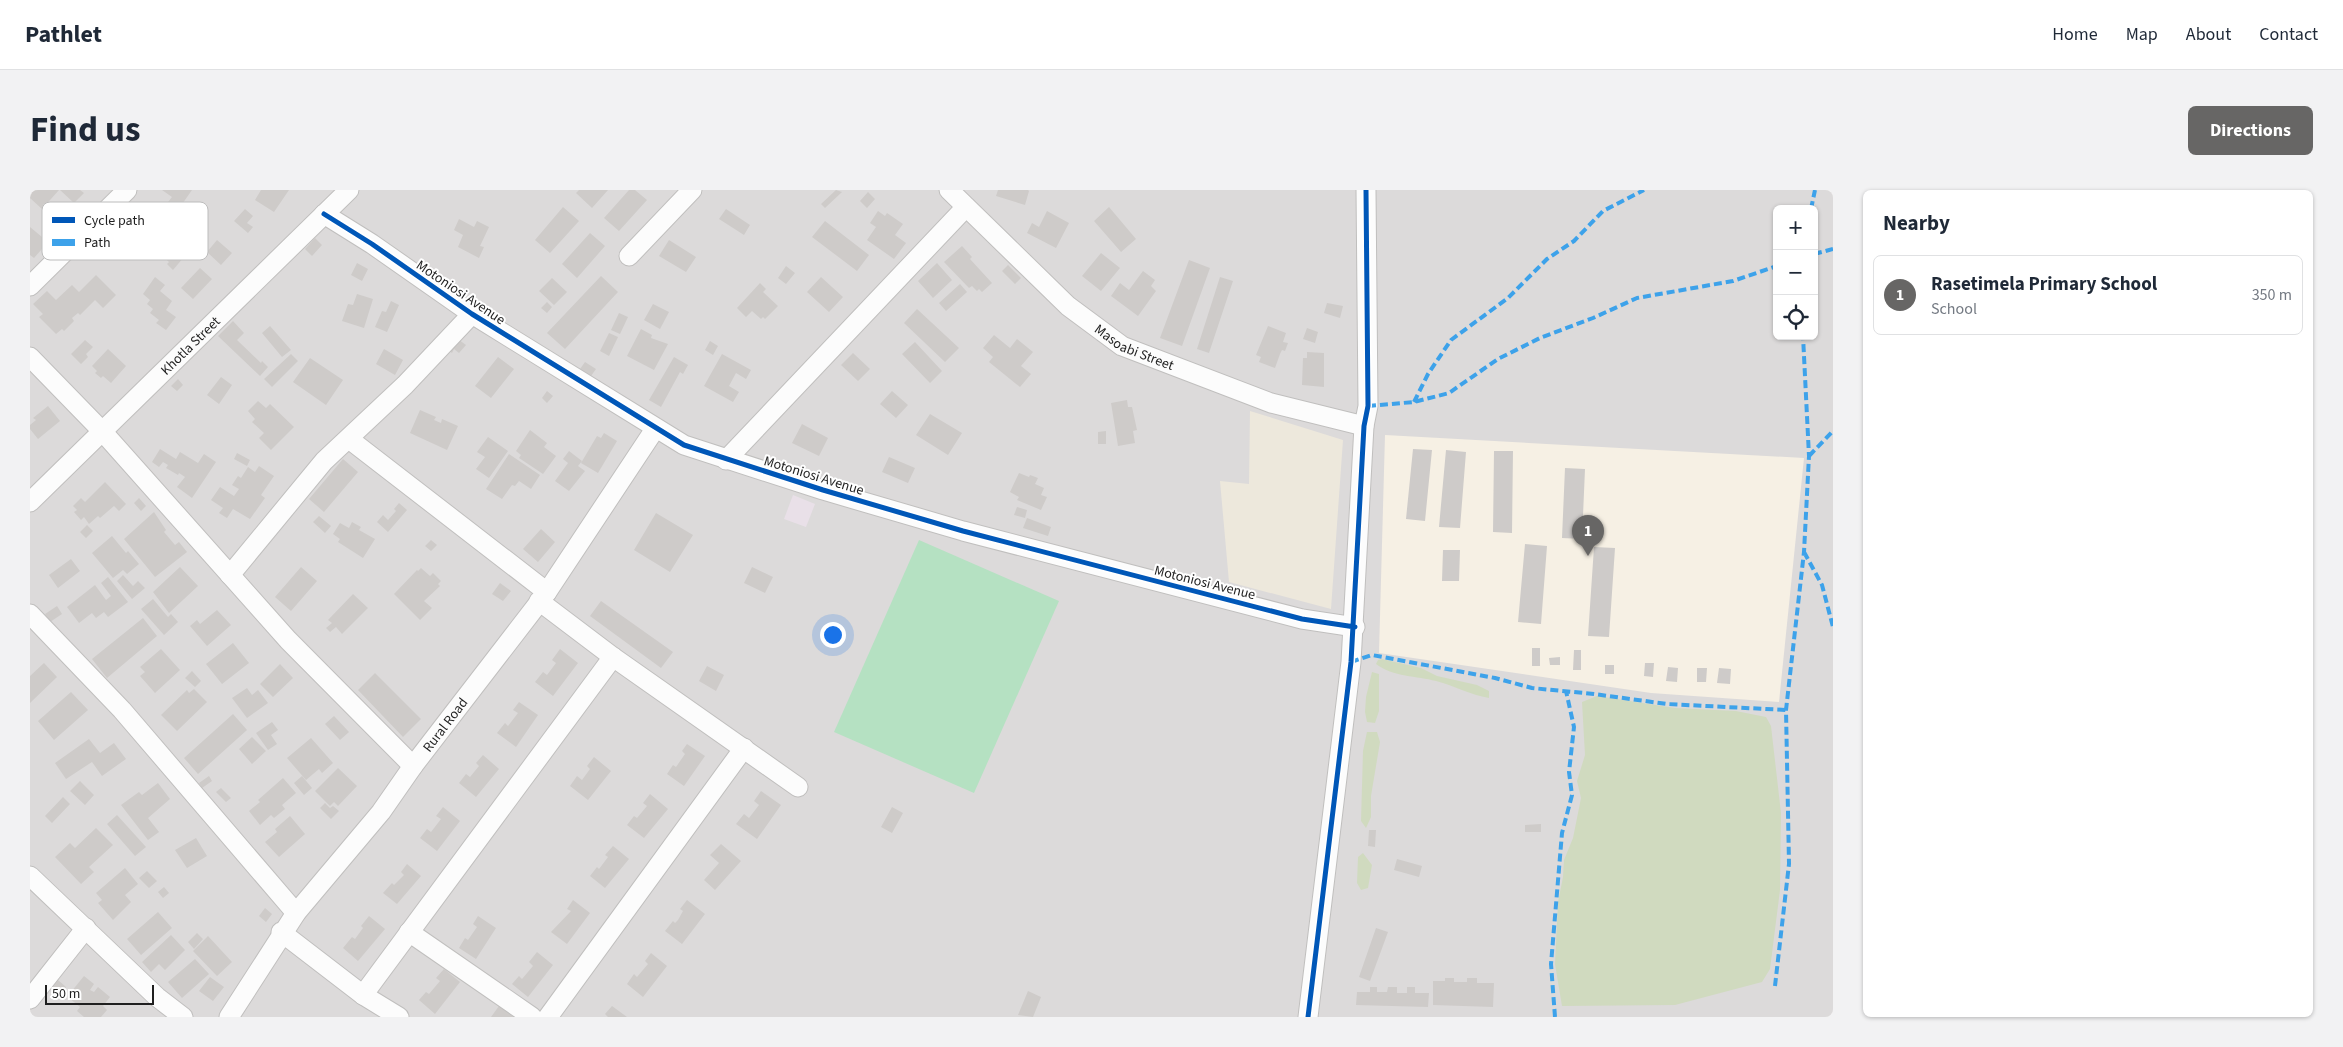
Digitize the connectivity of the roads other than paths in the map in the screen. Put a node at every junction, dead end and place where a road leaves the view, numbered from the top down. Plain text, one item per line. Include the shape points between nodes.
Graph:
1 (127, 190) edge
2 (349, 190) edge
3 (692, 190) edge
4 (949, 190) edge
5 (1366, 190) edge
6 (115, 202) edge
7 (966, 207) junction
8 (324, 214) junction
9 (629, 256) dead end
10 (56, 260) edge
11 (30, 286) edge
12 (472, 314) junction
13 (30, 357) edge
14 (1364, 426) junction
15 (655, 429) junction
16 (102, 431) junction
17 (349, 439) junction
18 (726, 460) junction
19 (30, 502) edge
20 (230, 575) junction
21 (543, 596) junction
22 (30, 614) edge
23 (1355, 627) junction
24 (613, 657) junction
25 (744, 748) junction
26 (413, 766) junction
27 (798, 788) dead end
28 (30, 876) edge
29 (296, 913) junction
30 (86, 928) junction
31 (281, 932) junction
32 (409, 932) junction
33 (363, 995) junction
34 (30, 998) edge
35 (183, 1017) edge
36 (229, 1017) edge
37 (399, 1017) edge
38 (532, 1017) edge
39 (548, 1017) edge
40 (1308, 1017) edge

1 - 6 street
2 - 8 street, Khotla Street
3 - 9 street
4 - 7 street, Masoabi Street
5 - 14 street via 1368,406
7 - 14 street, Masoabi Street via 1068,306 1122,346 1271,404
7 - 18 street
8 - 12 street, Motoniosi Avenue
8 - 16 street, Khotla Street
10 - 11 street
12 - 15 street, Motoniosi Avenue
12 - 17 street
13 - 16 street
14 - 23 street
15 - 18 street, Motoniosi Avenue via 684,446
15 - 21 street, Rural Road
16 - 19 street, Khotla Street
16 - 20 street
17 - 20 street via 324,461
17 - 21 street
18 - 23 street, Motoniosi Avenue via 973,533 1302,619
20 - 26 street via 288,640
21 - 24 street
21 - 26 street, Rural Road
22 - 29 street via 122,710
23 - 40 street
24 - 25 street
24 - 32 street
25 - 27 street
25 - 39 street
26 - 29 street, Rural Road via 381,812
28 - 30 street
29 - 31 street, Rural Road
30 - 34 street
30 - 35 street via 157,997
31 - 33 street
31 - 36 street, Rural Road
32 - 33 street
32 - 38 street
33 - 37 street

